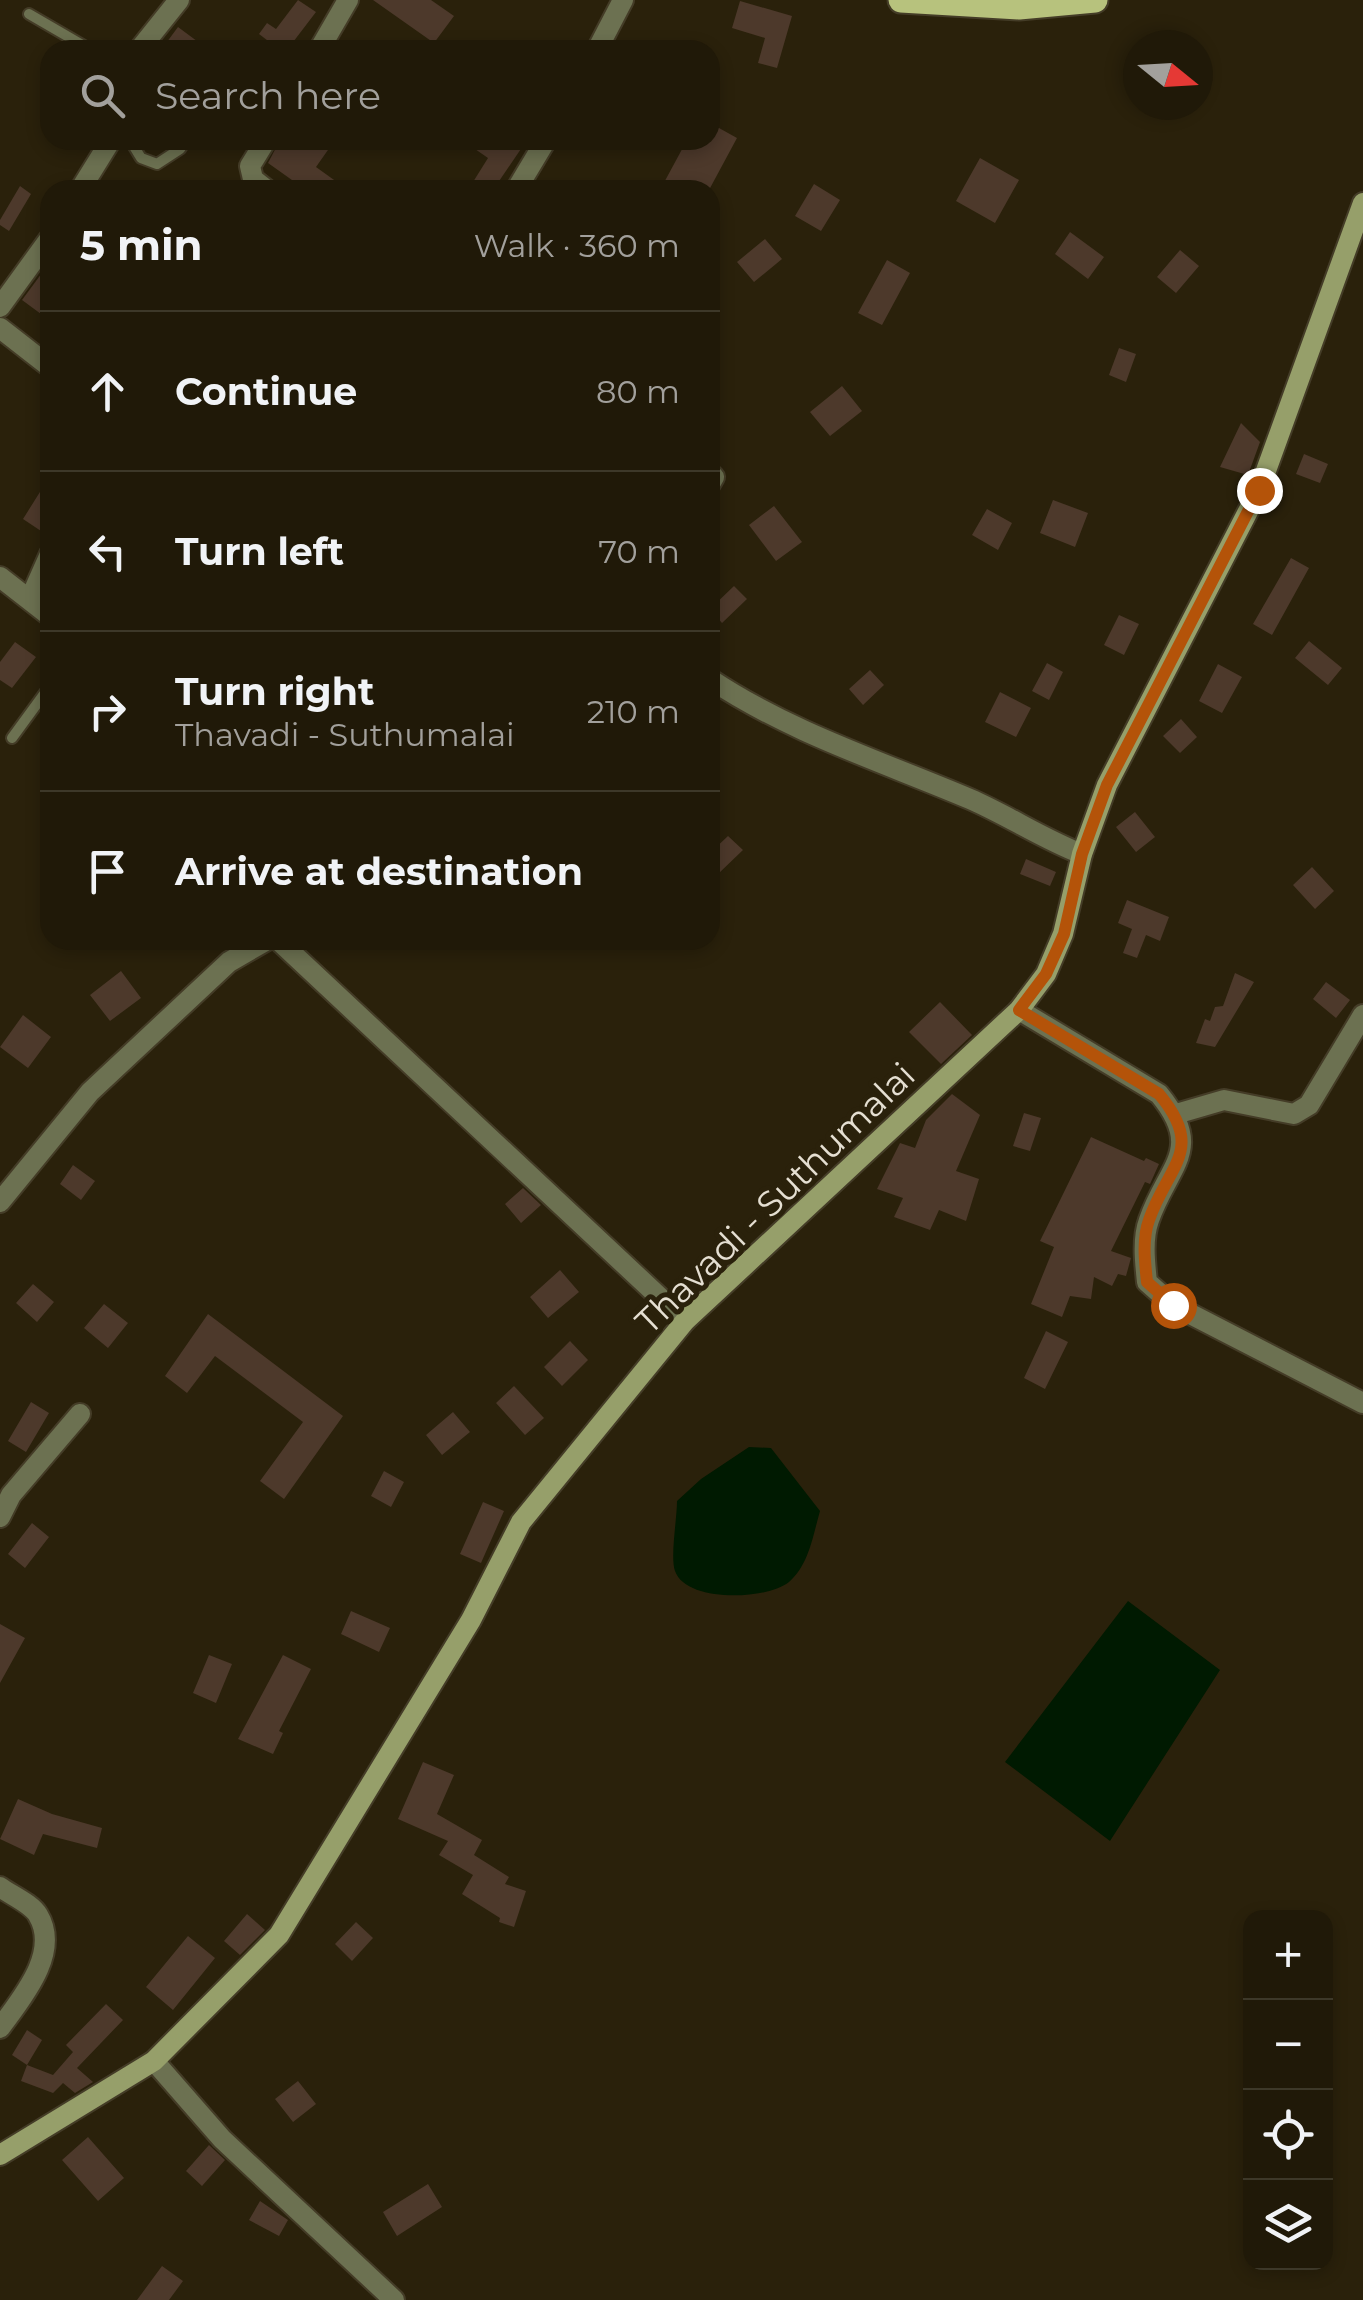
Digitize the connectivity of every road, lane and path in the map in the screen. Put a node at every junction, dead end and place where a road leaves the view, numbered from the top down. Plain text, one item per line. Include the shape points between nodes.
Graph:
1 (179, 0) edge
2 (348, 0) edge
3 (623, 0) edge
4 (901, 0) edge
5 (1095, 0) edge
6 (29, 14) dead end
7 (73, 40) edge
8 (147, 40) edge
9 (325, 40) edge
10 (603, 40) edge
11 (105, 150) edge
12 (136, 150) edge
13 (178, 150) edge
14 (260, 150) edge
15 (540, 150) edge
16 (86, 180) edge
17 (253, 180) edge
18 (522, 180) edge
19 (1363, 204) edge
20 (40, 252) edge
21 (0, 307) edge
22 (0, 328) edge
23 (40, 358) edge
24 (40, 576) edge
25 (0, 577) edge
26 (30, 599) junction
27 (40, 608) edge
28 (720, 686) edge
29 (40, 700) edge
30 (12, 738) dead end
31 (1082, 854) junction
32 (249, 950) edge
33 (289, 950) edge
34 (1019, 1010) junction
35 (1363, 1015) edge
36 (1176, 1114) junction
37 (0, 1202) edge
38 (685, 1322) junction
39 (1363, 1403) edge
40 (80, 1414) dead end
41 (6, 1492) edge
42 (0, 1517) edge
43 (0, 1888) edge
44 (0, 2028) edge
45 (154, 2061) junction
46 (0, 2155) edge
47 (394, 2300) edge

1 - 8 street
2 - 9 street
3 - 10 street
4 - 5 main road via 1019,7
6 - 7 lane
11 - 16 street
12 - 13 lane via 157,164
14 - 17 street via 250,166
15 - 18 street
19 - 31 main road, Thavadi - Suthumalai via 1259,490 1107,785
20 - 21 street
22 - 23 street
24 - 26 street
25 - 26 street
26 - 27 street
28 - 31 street via 749,705 996,810
29 - 30 lane
31 - 34 main road, Thavadi - Suthumalai via 1064,934
32 - 37 street via 90,1092
33 - 38 street
34 - 36 street via 1159,1094
34 - 38 main road, Thavadi - Suthumalai
35 - 36 street via 1309,1105 1294,1114 1224,1100
36 - 39 street via 1184,1147 1148,1223 1147,1282 1173,1305
38 - 45 main road, Thavadi - Suthumalai via 521,1522 472,1620 279,1935
40 - 41 street
41 - 42 street
43 - 44 street via 38,1912 45,1935 37,1978
45 - 46 main road, Thavadi - Suthumalai
45 - 47 street via 222,2140

